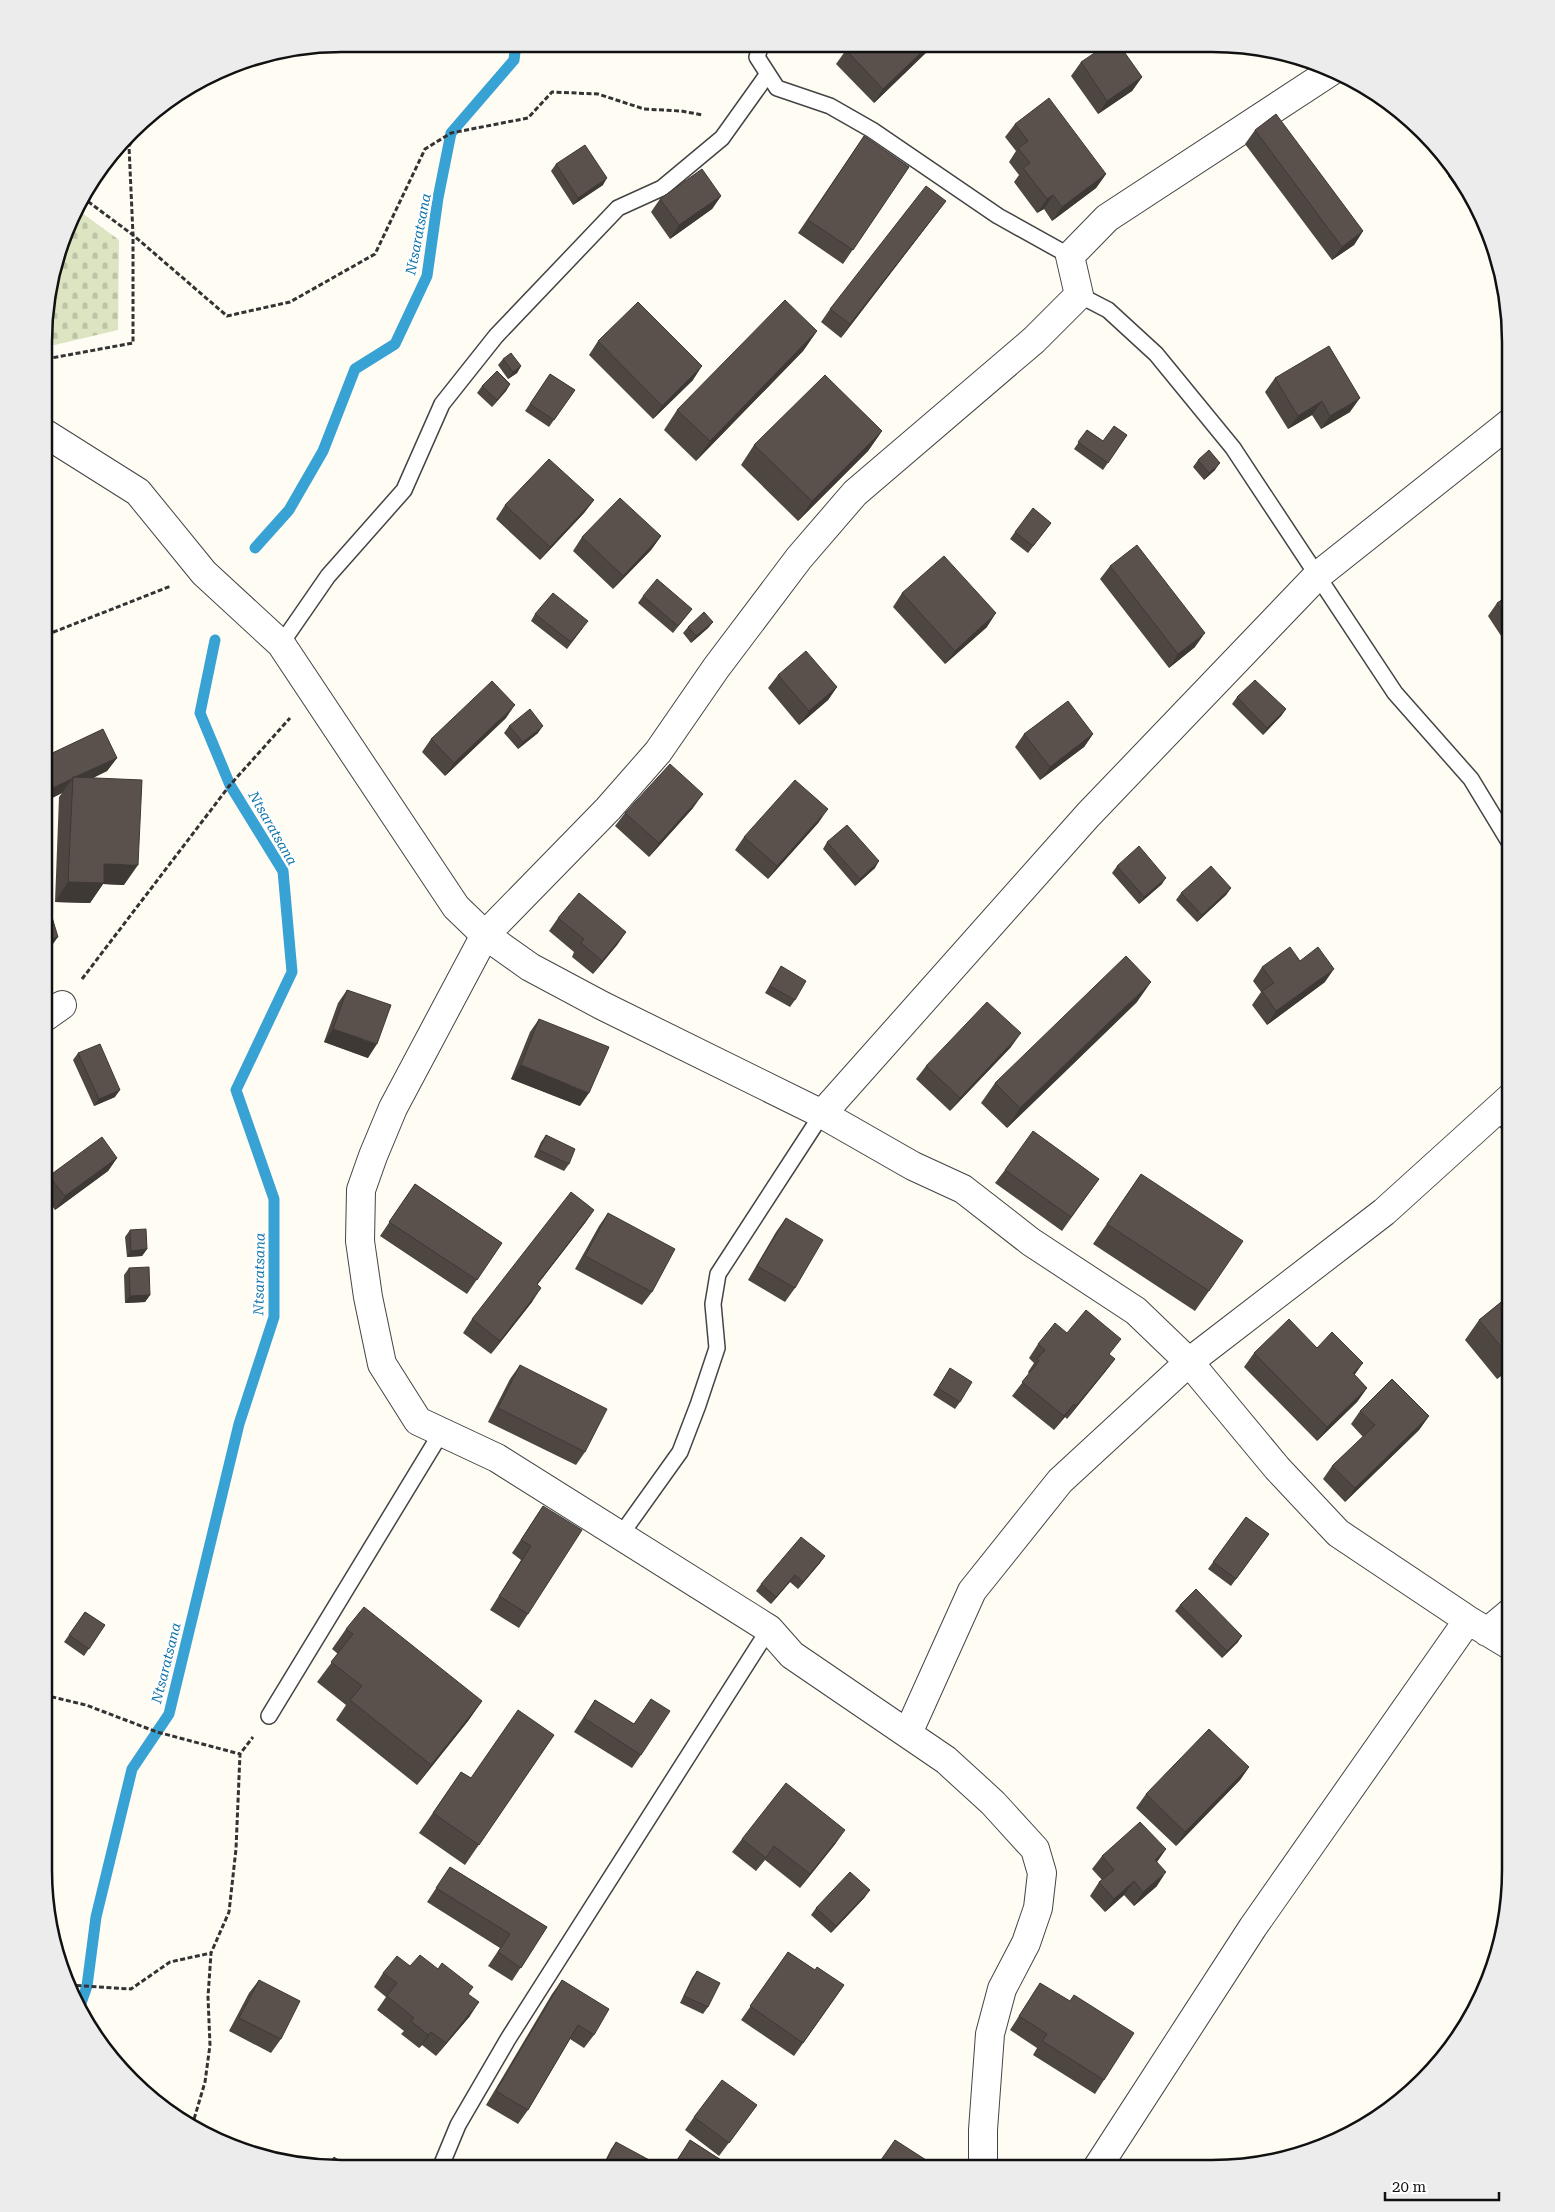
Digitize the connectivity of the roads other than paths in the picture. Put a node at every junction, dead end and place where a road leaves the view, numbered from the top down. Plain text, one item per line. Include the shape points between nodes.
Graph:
1 (759, 52) edge
2 (767, 75) junction
3 (1324, 76) edge
4 (1070, 256) junction
5 (1078, 295) junction
6 (1502, 429) edge
7 (53, 438) edge
8 (1317, 576) junction
9 (281, 644) junction
10 (1502, 830) edge
11 (484, 935) junction
12 (822, 1114) junction
13 (1502, 1114) edge
14 (1189, 1362) junction
15 (441, 1432) junction
16 (620, 1536) junction
17 (1502, 1616) edge
18 (1478, 1626) junction
19 (769, 1629) junction
20 (1502, 1641) edge
21 (269, 1716) road end
22 (908, 1734) junction
23 (443, 2160) edge
24 (983, 2160) edge
25 (1102, 2160) edge

1 - 2 lane via 757,57
2 - 4 lane via 776,88 830,106 872,130 998,216
2 - 9 lane via 722,138 662,188 618,208 496,336 442,404 404,490 328,576
3 - 4 street via 1107,218
4 - 5 street
5 - 8 lane via 1108,310 1156,354 1233,448
5 - 11 street via 1034,340 855,493 799,558 658,752 608,809
6 - 8 street
7 - 9 street via 138,492 204,573
8 - 10 lane via 1395,693 1471,779
8 - 12 street via 1088,815
9 - 11 street via 456,907
11 - 12 street via 530,967 602,1006
11 - 15 street via 392,1108 362,1190 360,1241 382,1364 418,1420
12 - 14 street via 913,1166 963,1189 1031,1242 1136,1310
12 - 16 lane via 718,1274 713,1304 717,1348 698,1405 680,1452
13 - 14 street via 1384,1212
14 - 18 street via 1278,1468 1338,1533
14 - 22 street via 1060,1481 972,1591
15 - 16 street via 497,1458
15 - 21 lane
16 - 19 street
17 - 18 street
18 - 20 street
18 - 25 street via 1253,1927
19 - 22 street via 792,1655
19 - 23 lane via 508,2039 458,2125
22 - 24 street via 946,1760 993,1803 1035,1848 1042,1872 1038,1908 1026,1943 1002,1989 990,2034

